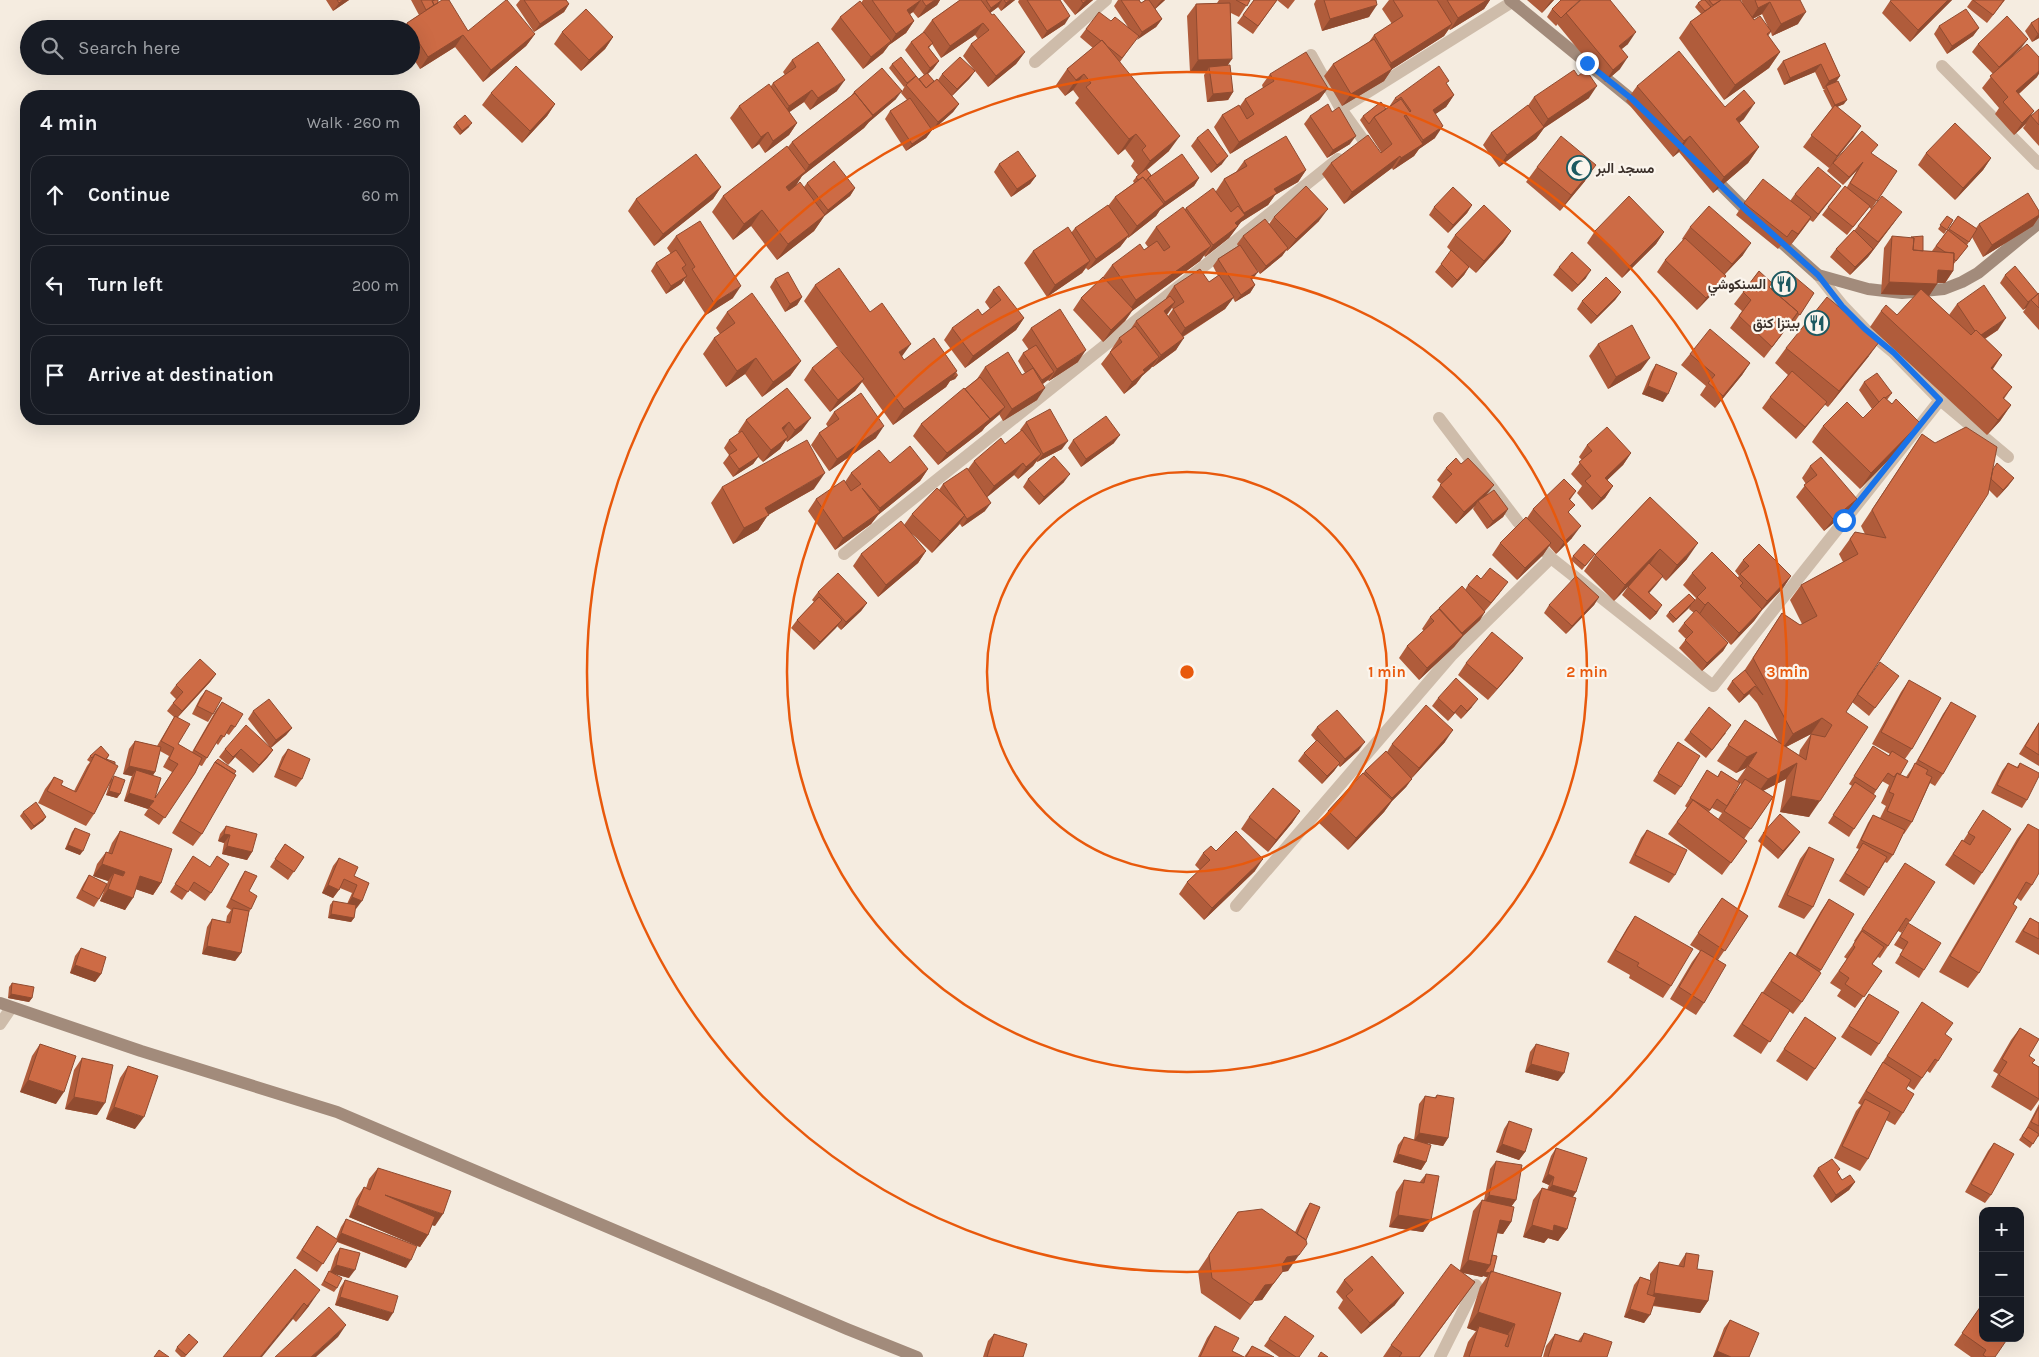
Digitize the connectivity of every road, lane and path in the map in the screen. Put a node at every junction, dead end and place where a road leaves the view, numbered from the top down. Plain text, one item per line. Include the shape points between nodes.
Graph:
1 (1106, 0) edge
2 (1511, 1) edge
3 (1311, 55) dead end
4 (1035, 62) dead end
5 (1942, 66) dead end
6 (1341, 109) junction
7 (1652, 118) edge
8 (1356, 145) junction
9 (1374, 156) edge
10 (1698, 162) edge
11 (2039, 164) edge
12 (2039, 223) edge
13 (1818, 275) junction
14 (1940, 400) junction
15 (1439, 418) dead end
16 (2008, 457) dead end
17 (844, 554) dead end
18 (1551, 558) junction
19 (1236, 906) dead end
20 (6, 1005) edge
21 (0, 1024) edge
22 (1476, 1285) dead end
23 (917, 1357) edge
24 (1440, 1357) edge

1 - 4 street
2 - 6 street
2 - 7 main road
3 - 6 street
5 - 11 street
6 - 8 street
8 - 9 street
8 - 17 street
10 - 13 main road
12 - 13 main road via 1978,273 1944,289 1902,293 1868,289
13 - 14 street via 1842,306
14 - 16 street
14 - 18 street via 1713,686
15 - 18 street via 1518,522
18 - 19 street via 1452,656
20 - 21 street
20 - 23 main road via 337,1112
22 - 24 street

